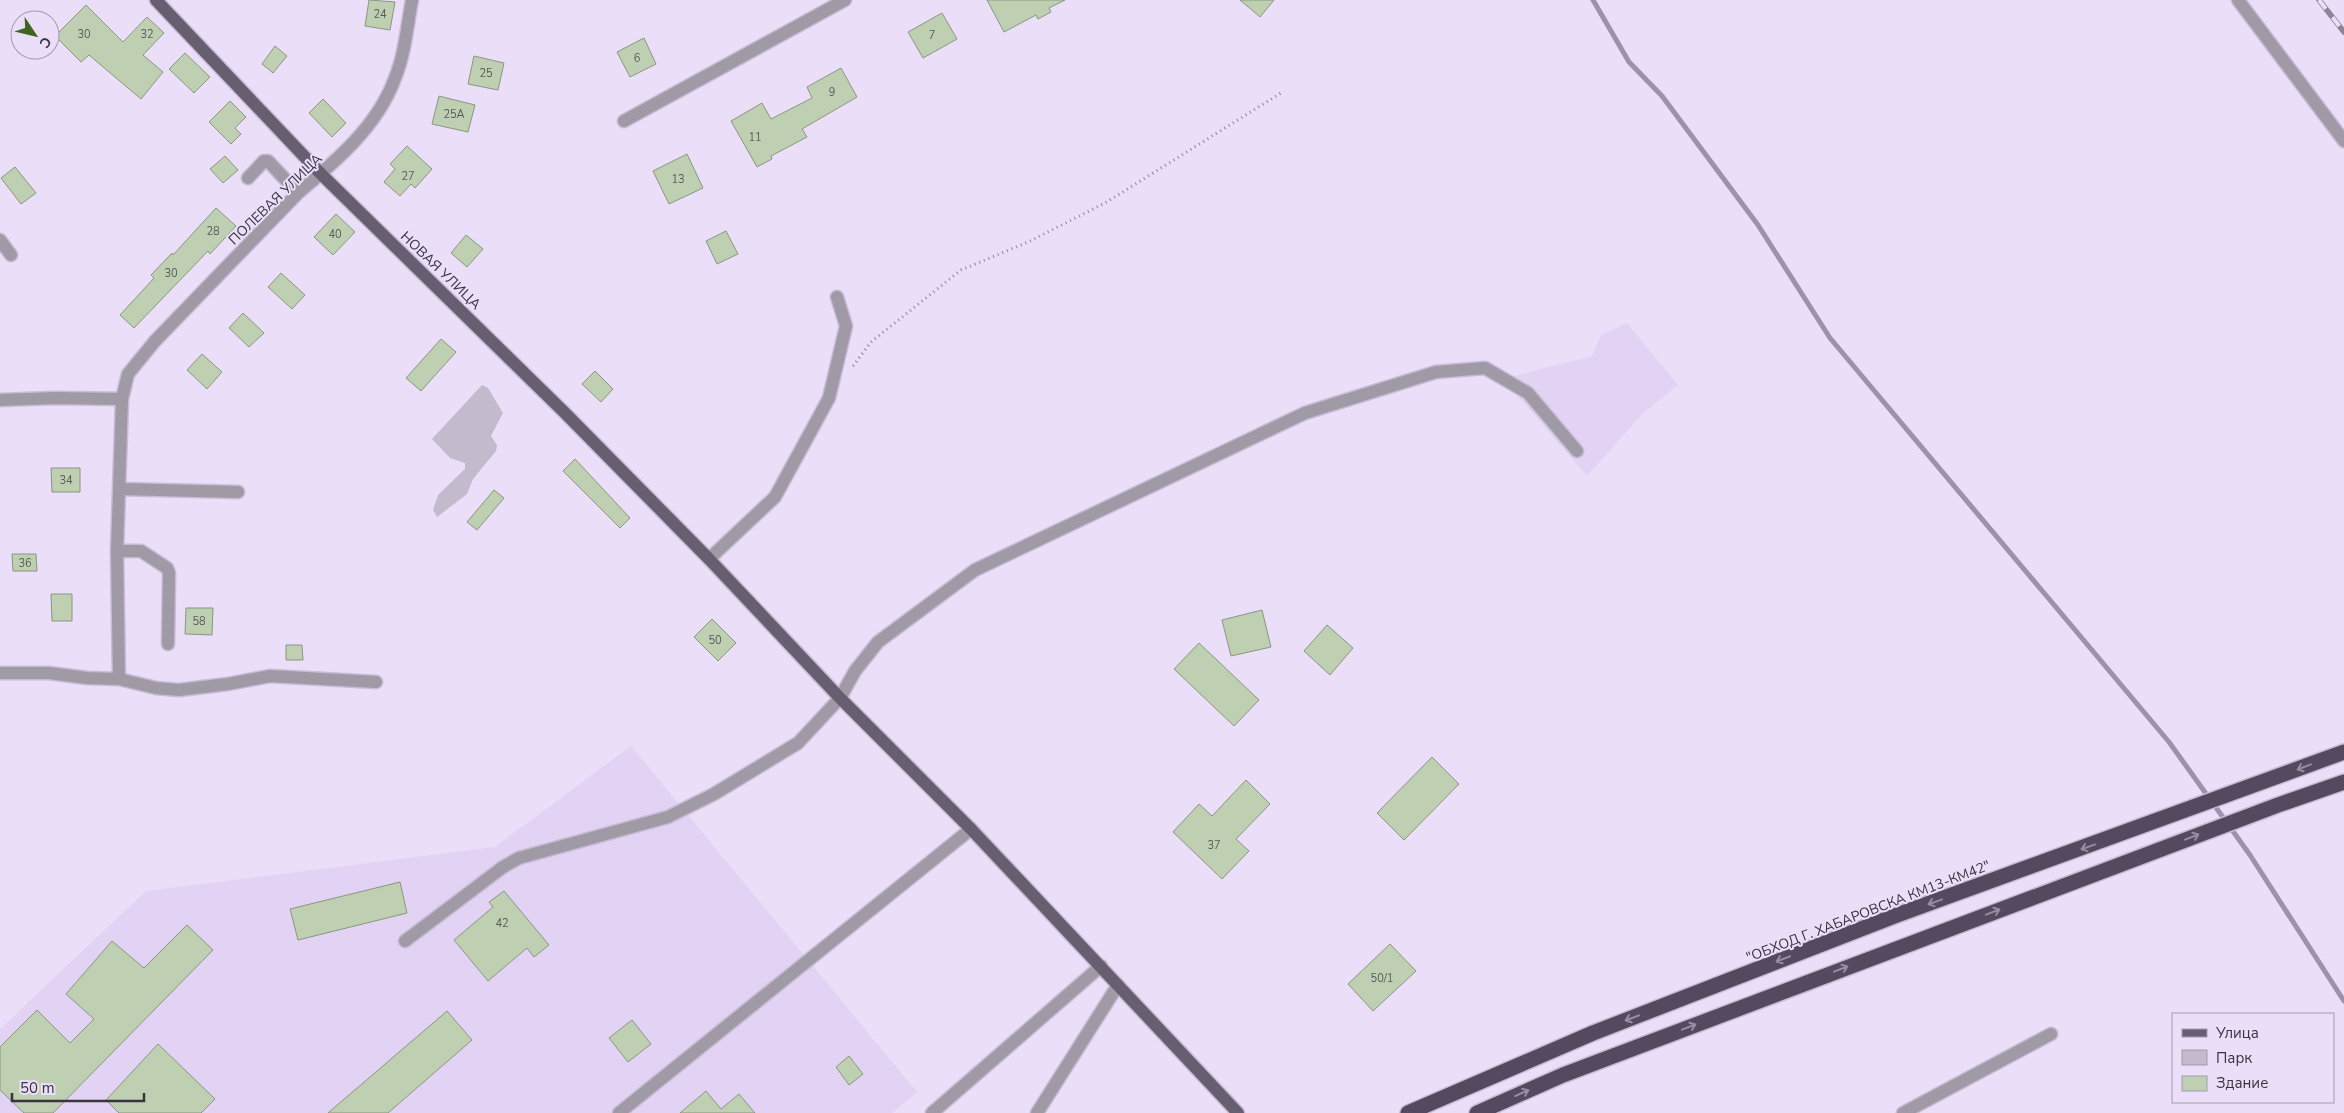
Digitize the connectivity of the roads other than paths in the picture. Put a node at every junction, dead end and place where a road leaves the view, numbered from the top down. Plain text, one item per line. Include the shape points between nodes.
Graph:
1 (156, 0) edge
2 (412, 0) edge
3 (816, 0) edge
4 (845, 0) edge
5 (2238, 0) edge
6 (818, 13) junction
7 (624, 121) dead end
8 (2344, 141) edge
9 (322, 174) junction
10 (248, 178) dead end
11 (298, 193) junction
12 (0, 240) edge
13 (11, 255) dead end
14 (837, 296) dead end
15 (122, 399) junction
16 (0, 400) edge
17 (1577, 451) dead end
18 (119, 489) junction
19 (238, 492) dead end
20 (117, 551) junction
21 (709, 559) junction
22 (168, 644) dead end
23 (0, 673) edge
24 (119, 679) junction
25 (376, 682) dead end
26 (840, 698) junction
27 (2344, 752) edge
28 (2344, 782) edge
29 (971, 829) junction
30 (405, 941) dead end
31 (1101, 966) junction
32 (1118, 985) junction
33 (2051, 1034) dead end
34 (619, 1113) edge
35 (932, 1113) edge
36 (1037, 1113) edge
37 (1238, 1113) edge
38 (1408, 1113) edge
39 (1477, 1113) edge
40 (1903, 1113) edge

1 - 9 main road, НОВАЯ УЛИЦА
2 - 9 street, ПОЛЕВАЯ УЛИЦА via 396,76 387,98 371,123
3 - 6 street
4 - 6 street
5 - 8 street
6 - 7 street
9 - 11 street, ПОЛЕВАЯ УЛИЦА
9 - 21 main road, НОВАЯ УЛИЦА
10 - 11 street via 264,161 268,161
11 - 15 street, ПОЛЕВАЯ УЛИЦА via 138,360 128,374
12 - 13 street
14 - 21 street via 846,326 829,398 775,497
15 - 16 street
15 - 18 street, ПОЛЕВАЯ УЛИЦА
17 - 26 street via 1528,393 1485,368 1436,372 1306,413 975,570 878,642 855,671
18 - 19 street
18 - 20 street, ПОЛЕВАЯ УЛИЦА
20 - 22 street via 142,551 167,568
20 - 24 street, ПОЛЕВАЯ УЛИЦА
21 - 26 main road, НОВАЯ УЛИЦА
23 - 24 street
24 - 25 street via 178,690 270,676
26 - 29 main road, НОВАЯ УЛИЦА
26 - 30 street via 798,743 714,794 668,817 519,858 502,866
27 -> 38 highway, "ОБХОД Г. ХАБАРОВСКА КМ13-КМ42" via 1897,915 1602,1030
39 -> 28 highway via 1563,1075 2278,804
29 - 31 main road, НОВАЯ УЛИЦА
29 - 34 street
31 - 32 main road, НОВАЯ УЛИЦА
31 - 35 street
32 - 36 street
32 - 37 main road, НОВАЯ УЛИЦА
33 - 40 street

